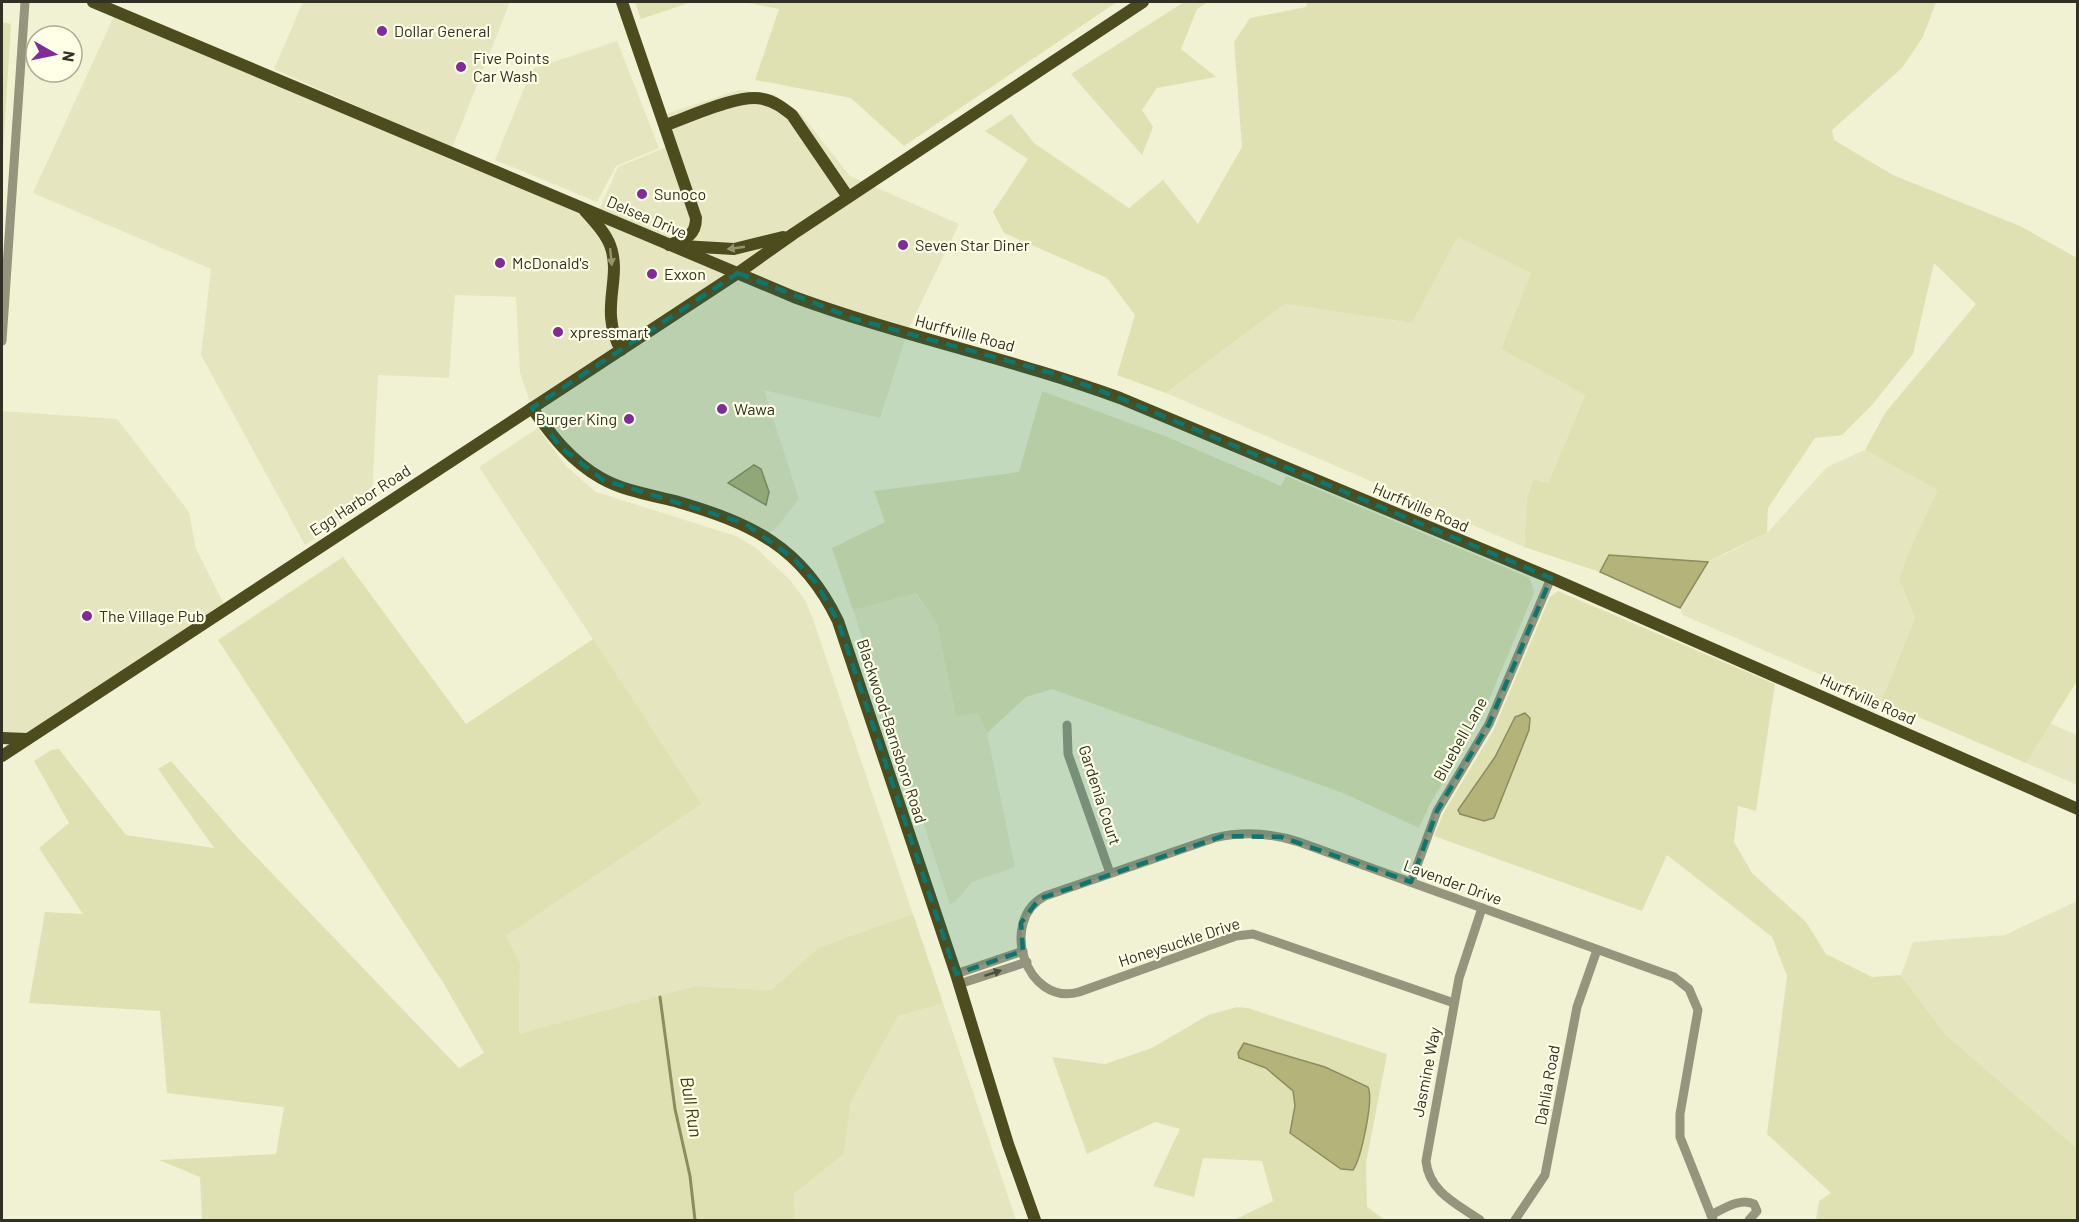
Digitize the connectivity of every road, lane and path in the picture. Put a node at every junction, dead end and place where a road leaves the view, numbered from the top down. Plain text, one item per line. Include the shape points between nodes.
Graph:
1 (25, 2) edge
2 (93, 2) edge
3 (622, 2) edge
4 (1143, 2) edge
5 (666, 125) junction
6 (849, 197) junction
7 (582, 208) junction
8 (793, 234) junction
9 (669, 245) junction
10 (738, 273) junction
11 (2, 341) edge
12 (621, 350) junction
13 (531, 408) junction
14 (1551, 578) junction
15 (1067, 725) dead end
16 (2, 738) edge
17 (28, 738) junction
18 (2, 756) edge
19 (2078, 809) edge
20 (1110, 873) junction
21 (1411, 882) junction
22 (1482, 908) junction
23 (1597, 950) junction
24 (1023, 951) junction
25 (1027, 962) junction
26 (957, 979) junction
27 (1454, 1003) junction
28 (1712, 1218) edge
29 (1035, 1221) edge
30 (1480, 1221) edge
31 (1515, 1221) edge
32 (1749, 1221) edge

1 - 11 street
2 - 7 main road, Delsea Drive
3 - 5 main road
4 - 6 main road
5 - 6 main road via 741,100 761,98 792,116
5 - 9 main road via 696,218 692,234
6 - 8 main road
7 - 9 main road, Delsea Drive
7 -> 12 main road via 603,233 612,253 610,323
8 -> 9 main road via 734,249
8 - 10 main road
9 - 10 main road, Delsea Drive
10 - 12 main road, Egg Harbor Road
10 - 14 main road, Hurffville Road via 855,320 1046,372 1120,398
12 - 13 main road, Egg Harbor Road
13 - 17 main road, Egg Harbor Road
13 - 26 main road, Blackwood-Barnsboro Road via 560,447 603,480 744,523 793,558 816,583 838,621
14 - 19 main road, Hurffville Road
14 - 21 street, Bluebell Lane via 1487,727 1437,811
15 - 20 street, Gardenia Court via 1068,754
16 - 17 main road
17 - 18 main road, Egg Harbor Road
20 - 21 street, Lavender Drive via 1214,838 1254,833 1299,842
20 - 24 street, Lavender Drive via 1045,896 1030,906 1020,929
21 - 22 street, Lavender Drive
22 - 23 street, Lavender Drive
22 - 27 street, Jasmine Way via 1461,967
23 - 28 street, Lavender Drive via 1677,979 1695,999 1697,1022 1680,1132
23 - 31 street, Dahlia Road via 1576,1007 1545,1175
24 - 25 street, Lavender Drive
24 - 26 street
26 -> 25 street
25 - 27 street, Honeysuckle Drive via 1041,985 1070,994 1236,936 1256,934
26 - 29 main road, Blackwood-Barnsboro Road
27 - 30 street, Jasmine Way via 1426,1168 1436,1188
28 - 32 street via 1741,1202 1750,1202 1757,1212

